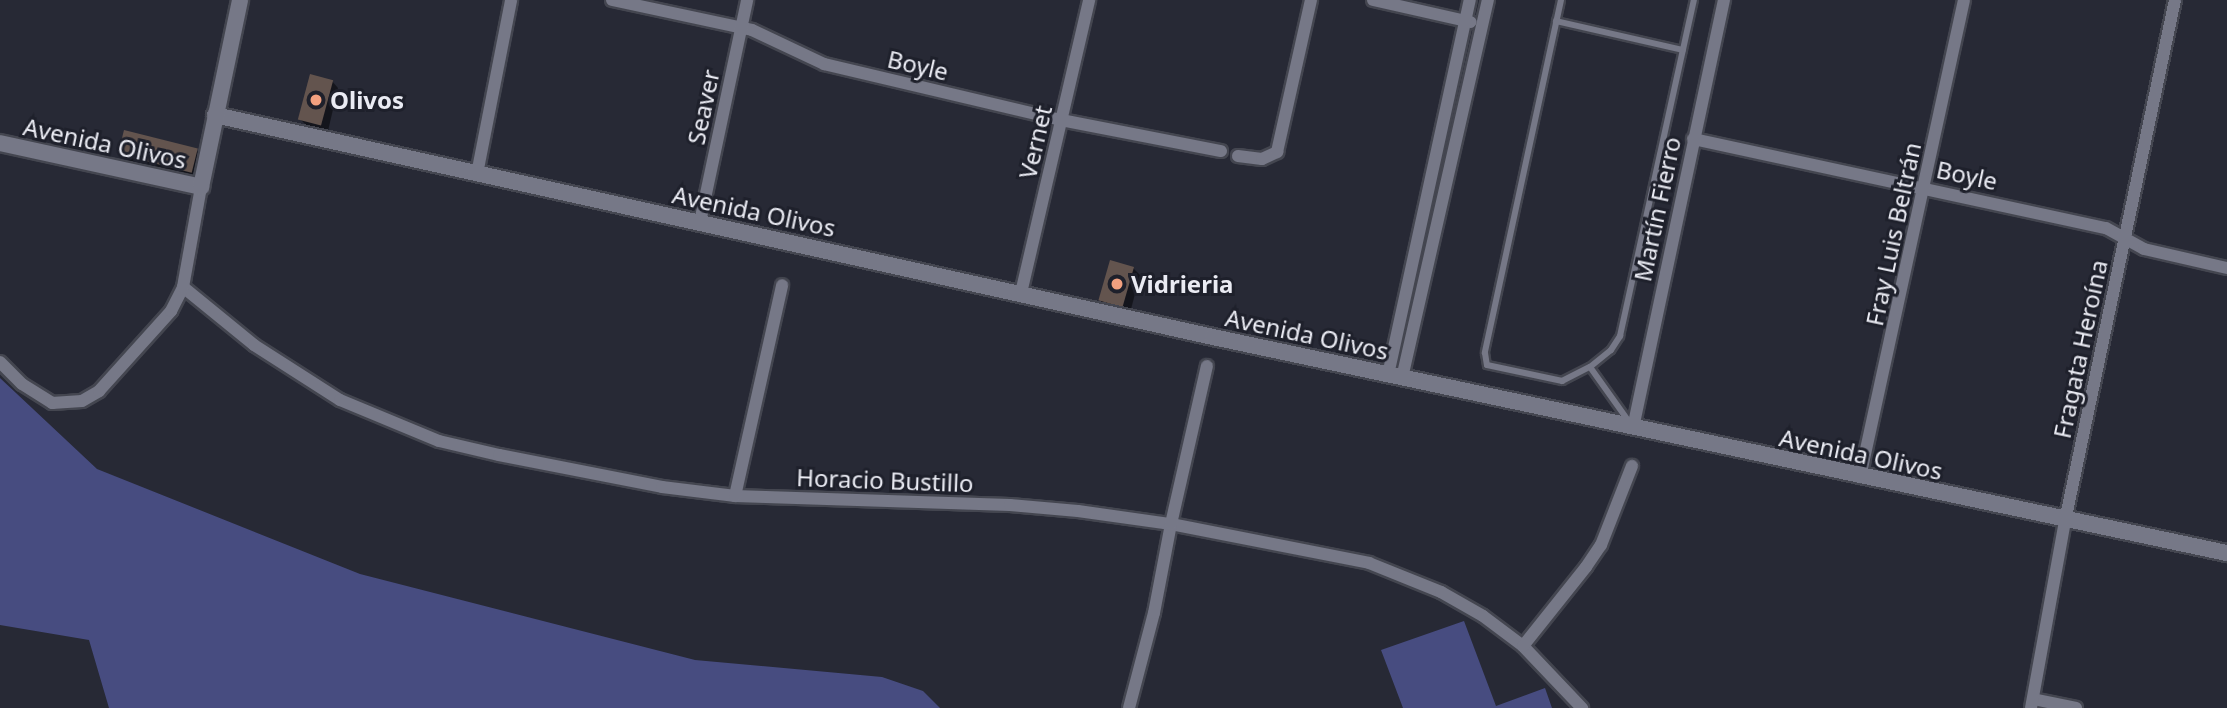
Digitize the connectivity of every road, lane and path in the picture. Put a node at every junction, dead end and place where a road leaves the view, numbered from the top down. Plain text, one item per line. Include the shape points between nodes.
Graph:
1 (240, 0) edge
2 (510, 0) edge
3 (611, 0) edge
4 (747, 0) edge
5 (1088, 0) edge
6 (1311, 0) edge
7 (1373, 0) edge
8 (1470, 0) edge
9 (1488, 0) edge
10 (1561, 0) edge
11 (1694, 0) edge
12 (1724, 0) edge
13 (1964, 0) edge
14 (2175, 0) edge
15 (1466, 21) junction
16 (1556, 22) junction
17 (1482, 24) junction
18 (741, 27) junction
19 (1683, 50) junction
20 (215, 115) junction
21 (1061, 120) junction
22 (1693, 139) junction
23 (0, 143) edge
24 (1221, 151) dead end
25 (1238, 156) dead end
26 (1433, 172) junction
27 (477, 174) junction
28 (1448, 175) junction
29 (201, 187) junction
30 (1925, 187) junction
31 (700, 222) junction
32 (2125, 239) junction
33 (2227, 268) edge
34 (782, 285) dead end
35 (183, 287) junction
36 (1021, 293) junction
37 (0, 362) edge
38 (1207, 366) dead end
39 (1590, 367) junction
40 (1395, 377) junction
41 (1633, 428) junction
42 (1632, 466) dead end
43 (1860, 477) junction
44 (734, 496) junction
45 (2065, 521) junction
46 (1171, 524) junction
47 (2227, 553) edge
48 (1523, 646) junction
49 (2032, 703) edge
50 (1129, 708) edge
51 (1582, 708) edge
52 (2076, 708) edge

1 - 20 street
2 - 27 street
3 - 18 street, Boyle
4 - 18 street, Seaver
5 - 21 street, Vernet
6 - 25 street via 1277,152 1262,159
7 - 15 street
8 - 15 street
9 - 17 street
10 - 16 lane
11 - 19 lane
12 - 22 street, Martín Fierro
13 - 30 street, Fray Luis Beltrán
14 - 32 street, Fragata Heroína
15 - 17 street
15 - 26 street
16 - 19 lane
16 - 39 lane via 1485,360 1497,369 1562,381
17 - 28 street
18 - 21 street, Boyle via 824,64
18 - 31 street, Seaver
19 - 39 lane via 1620,336
20 - 27 street, Avenida Olivos
20 - 29 street
21 - 24 street, Boyle
21 - 36 street, Vernet
22 - 30 street, Boyle
22 - 41 street, Martín Fierro
23 - 29 street, Avenida Olivos
26 - 28 street
26 - 40 street
27 - 31 street, Avenida Olivos
28 - 40 street
29 - 35 street
30 - 32 street, Boyle via 2106,228
30 - 43 street, Fray Luis Beltrán
31 - 36 street, Avenida Olivos
32 - 33 street, Boyle via 2144,249
32 - 45 street, Fragata Heroína
34 - 44 street
35 - 37 street via 172,311 99,391 82,401 52,403
35 - 44 street, Horacio Bustillo via 280,364 340,400 393,424 439,440 583,473
36 - 40 street, Avenida Olivos
38 - 46 street
39 - 41 lane
40 - 41 street, Avenida Olivos
41 - 43 street, Avenida Olivos
42 - 48 street via 1601,545
43 - 45 street, Avenida Olivos
44 - 46 street, Horacio Bustillo via 1010,505
45 - 47 street, Avenida Olivos
45 - 49 street, Fragata Heroína
46 - 48 street, Horacio Bustillo via 1369,563 1441,592
46 - 50 street
48 - 51 street, Horacio Bustillo
49 - 52 street

